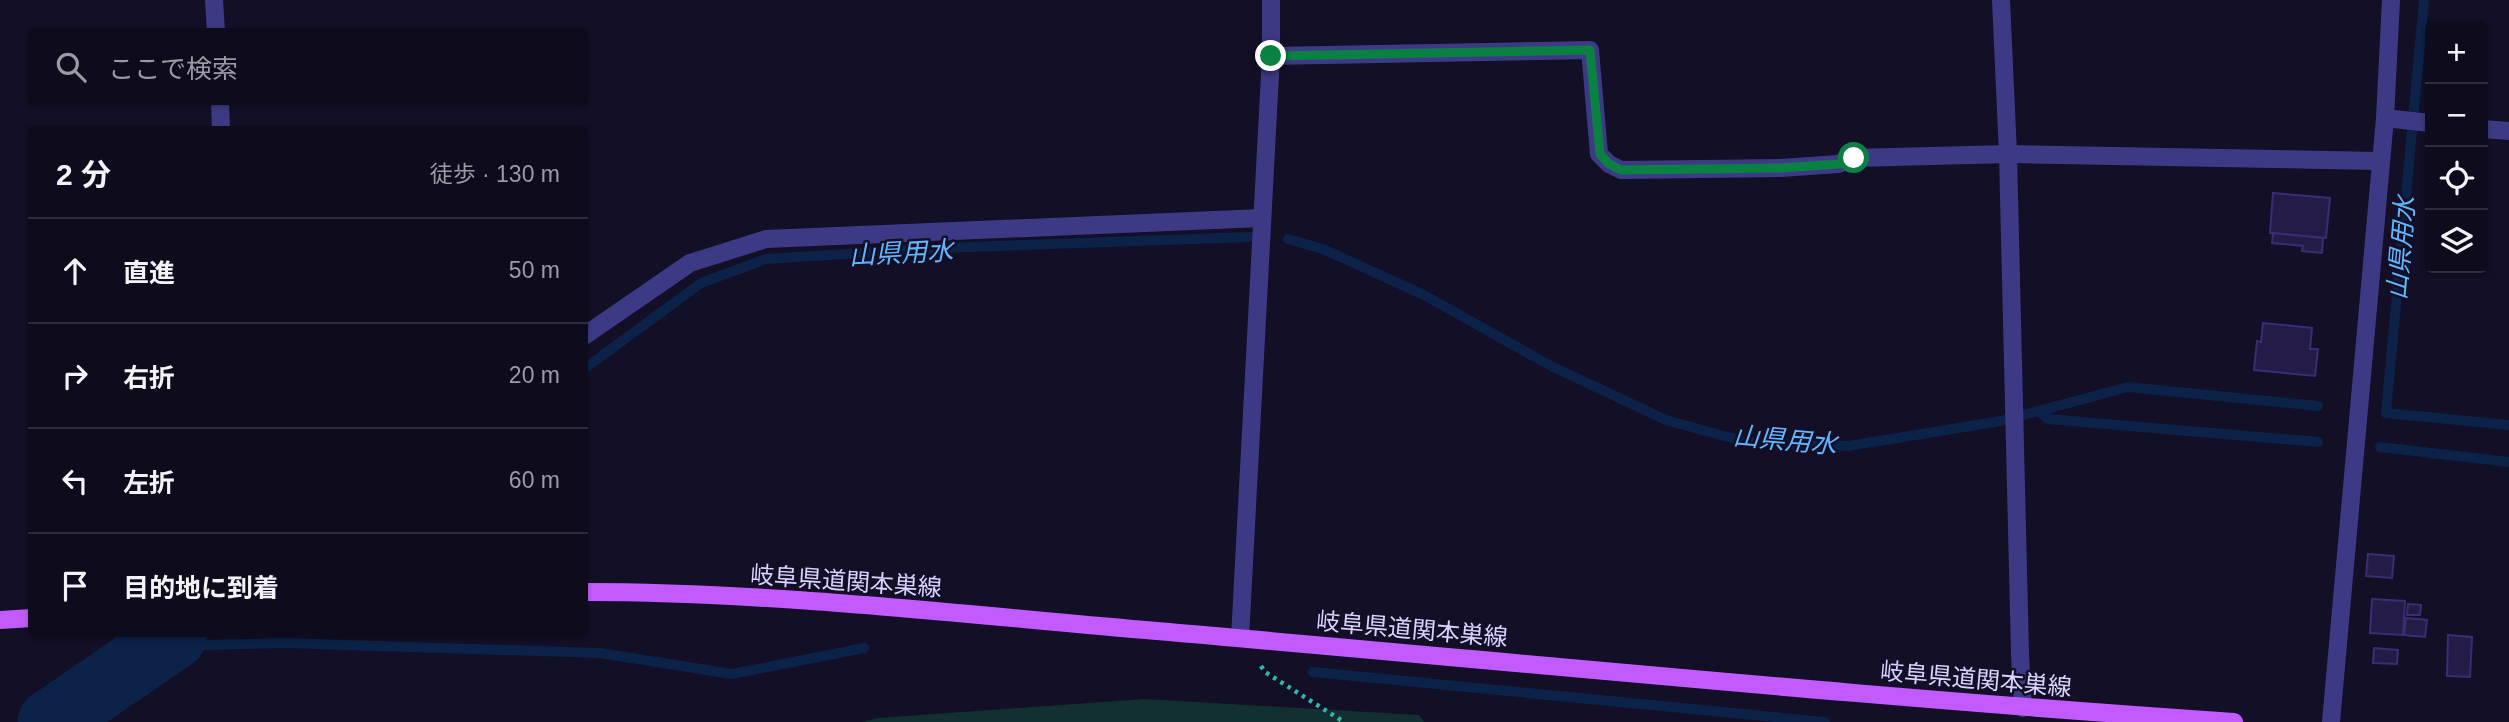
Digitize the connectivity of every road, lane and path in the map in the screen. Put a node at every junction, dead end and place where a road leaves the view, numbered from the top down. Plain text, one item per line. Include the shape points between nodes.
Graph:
1 (214, 0) edge
2 (1271, 0) edge
3 (2001, 0) edge
4 (2391, 0) edge
5 (216, 28) edge
6 (1271, 56) junction
7 (220, 105) edge
8 (2385, 118) junction
9 (2425, 122) edge
10 (221, 126) edge
11 (2488, 129) edge
12 (2509, 131) edge
13 (2008, 154) junction
14 (2380, 161) junction
15 (1262, 218) junction
16 (588, 333) edge
17 (588, 592) edge
18 (28, 618) edge
19 (0, 620) edge
20 (1240, 638) junction
21 (2024, 708) junction
22 (1344, 722) edge
23 (2234, 722) edge
24 (2330, 722) edge

1 - 5 street
2 - 6 street
3 - 13 street
4 - 8 street
6 - 13 street via 1590,50 1600,154 1621,170 1781,168 1838,164 1854,158
6 - 15 street
7 - 10 street
8 - 9 street
8 - 14 street
11 - 12 street
13 - 14 street
13 - 21 street
14 - 24 street
15 - 16 street via 765,239 690,263
15 - 20 street
17 - 20 main road, 岐阜県道関本巣線 via 662,592 863,606
18 - 19 main road
20 - 21 main road, 岐阜県道関本巣線
20 - 22 path via 1265,672
21 - 23 main road, 岐阜県道関本巣線

